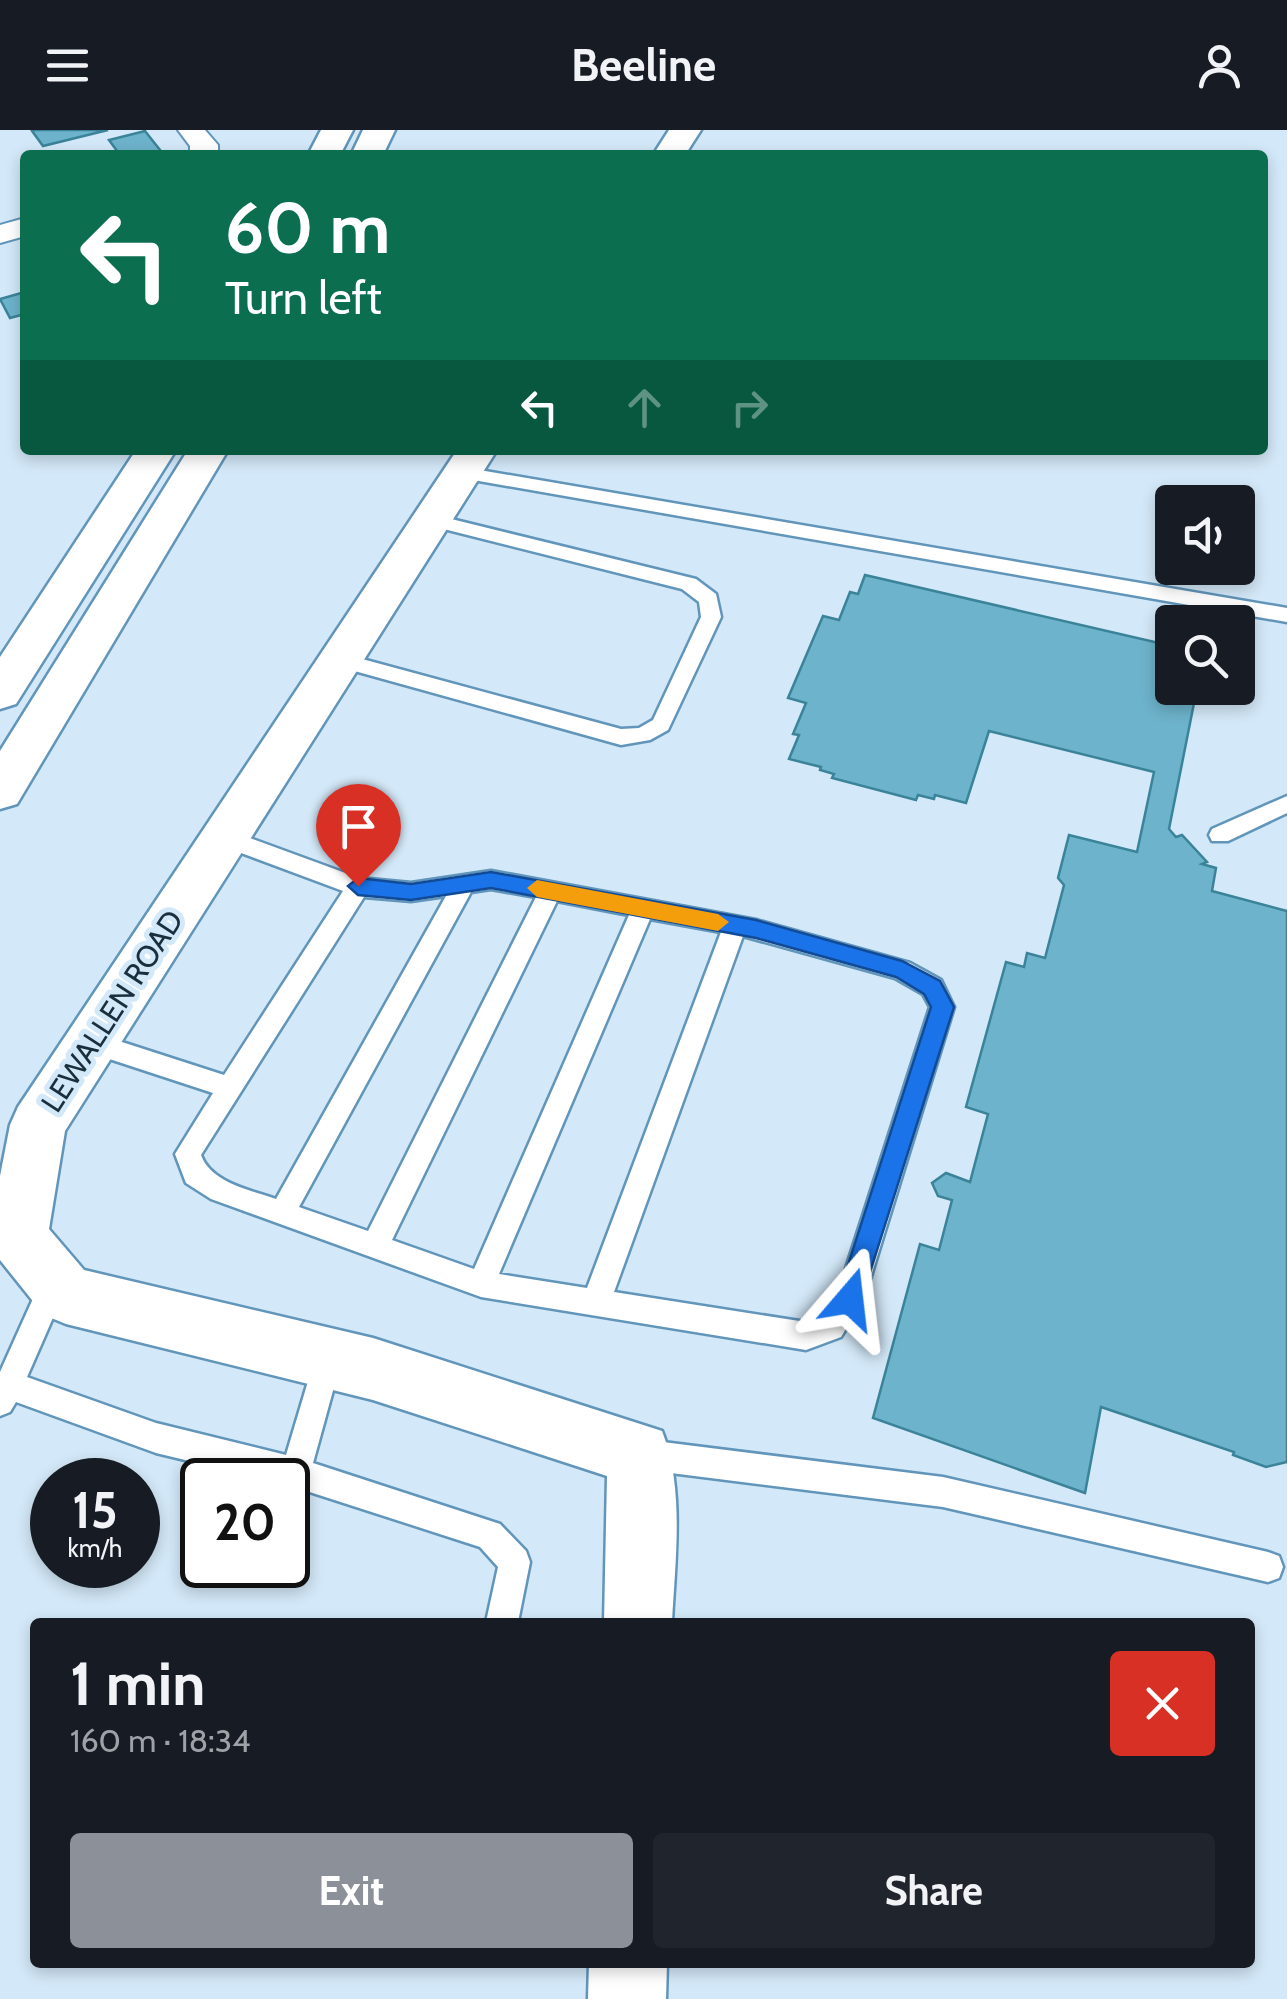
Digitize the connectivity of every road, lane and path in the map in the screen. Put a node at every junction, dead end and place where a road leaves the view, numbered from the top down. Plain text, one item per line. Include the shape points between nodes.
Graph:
1 (191, 130) edge
2 (204, 150) edge
3 (153, 455) edge
4 (205, 455) edge
5 (469, 462) edge
6 (431, 520) junction
7 (1287, 615) edge
8 (340, 660) junction
9 (0, 693) edge
10 (0, 790) edge
11 (1287, 804) edge
12 (1220, 835) dead end
13 (225, 838) junction
14 (464, 884) junction
15 (358, 886) junction
16 (551, 891) junction
17 (643, 908) junction
18 (736, 926) junction
19 (91, 1043) junction
20 (228, 1086) junction
21 (282, 1213) junction
22 (375, 1246) junction
23 (55, 1280) junction
24 (481, 1284) junction
25 (596, 1302) junction
26 (328, 1358) junction
27 (5, 1393) edge
28 (639, 1454) junction
29 (238, 1458) edge
30 (300, 1458) edge
31 (310, 1477) edge
32 (1268, 1567) dead end
33 (503, 1618) edge
34 (638, 1618) edge
35 (628, 1968) edge
36 (627, 1999) edge

1 - 2 street
3 - 9 main road
4 - 10 main road
5 - 6 main road, LEWALLEN ROAD
5 - 7 lane
6 - 8 main road, LEWALLEN ROAD
6 - 8 lane via 688,584 709,599 710,617 661,726 621,737
8 - 13 main road, LEWALLEN ROAD
11 - 12 lane
13 - 15 lane
13 - 19 main road, LEWALLEN ROAD
14 - 15 lane via 411,892
14 - 16 lane via 491,880
14 - 21 lane
15 - 20 lane
16 - 17 lane
16 - 22 lane
17 - 18 lane
17 - 24 lane
18 - 25 lane
18 - 25 lane via 902,970 932,987 942,1007 850,1299 831,1327 806,1336
19 - 20 lane
19 - 23 main road, LEWALLEN ROAD via 38,1125 18,1237
20 - 21 lane via 188,1154 194,1175 220,1192
21 - 22 lane
22 - 24 lane
23 - 26 main road, LEWALLEN ROAD via 66,1295
23 - 27 lane
24 - 25 lane
26 - 28 main road, LEWALLEN ROAD
26 - 30 lane
27 - 29 lane
28 - 32 lane via 943,1492
28 - 34 main road
31 - 33 lane via 489,1535 515,1562
35 - 36 main road

